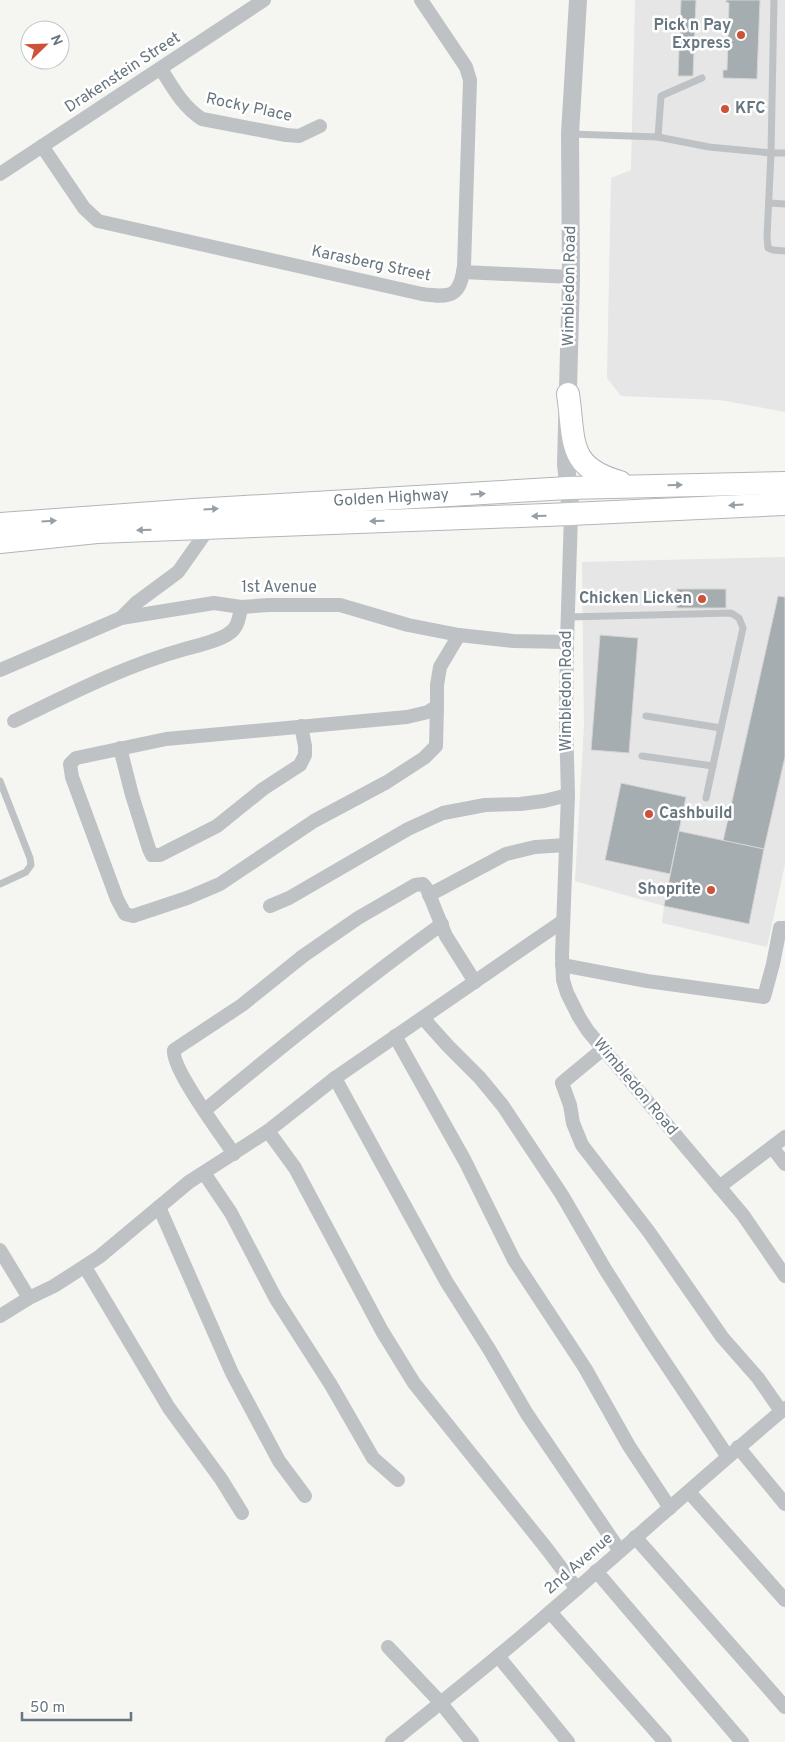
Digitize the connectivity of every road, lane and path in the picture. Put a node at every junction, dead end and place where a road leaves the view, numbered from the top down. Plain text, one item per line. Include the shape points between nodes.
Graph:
1 (264, 0) edge
2 (421, 0) edge
3 (578, 0) edge
4 (774, 0) edge
5 (161, 69) junction
6 (702, 78) dead end
7 (320, 126) dead end
8 (570, 134) junction
9 (658, 137) junction
10 (42, 146) junction
11 (771, 153) junction
12 (785, 153) edge
13 (0, 174) edge
14 (768, 203) junction
15 (785, 204) edge
16 (785, 251) edge
17 (464, 272) junction
18 (571, 278) junction
19 (568, 394) junction
20 (785, 483) edge
21 (634, 486) junction
22 (568, 488) junction
23 (785, 504) edge
24 (571, 514) junction
25 (0, 524) edge
26 (209, 528) junction
27 (0, 542) edge
28 (241, 607) junction
29 (568, 617) junction
30 (122, 618) junction
31 (459, 635) junction
32 (566, 642) junction
33 (0, 670) edge
34 (437, 706) junction
35 (646, 716) dead end
36 (14, 721) dead end
37 (301, 726) junction
38 (722, 728) junction
39 (120, 748) junction
40 (642, 756) dead end
41 (713, 766) junction
42 (0, 781) edge
43 (568, 795) junction
44 (706, 798) dead end
45 (566, 845) junction
46 (0, 884) edge
47 (430, 895) junction
48 (270, 906) dead end
49 (562, 921) junction
50 (442, 924) junction
51 (785, 928) edge
52 (562, 964) junction
53 (475, 982) junction
54 (422, 1018) junction
55 (395, 1036) junction
56 (603, 1049) junction
57 (335, 1078) junction
58 (205, 1110) junction
59 (268, 1132) junction
60 (785, 1137) edge
61 (772, 1147) junction
62 (234, 1154) junction
63 (785, 1164) edge
64 (204, 1172) junction
65 (718, 1186) junction
66 (159, 1207) junction
67 (0, 1250) edge
68 (85, 1266) junction
69 (785, 1276) edge
70 (28, 1298) junction
71 (0, 1316) edge
72 (783, 1409) edge
73 (733, 1452) junction
74 (398, 1480) dead end
75 (689, 1492) junction
76 (305, 1496) dead end
77 (785, 1504) edge
78 (670, 1508) junction
79 (242, 1513) dead end
80 (636, 1537) junction
81 (620, 1551) junction
82 (596, 1572) junction
83 (577, 1589) junction
84 (785, 1600) edge
85 (550, 1612) junction
86 (388, 1647) dead end
87 (498, 1656) junction
88 (440, 1702) junction
89 (785, 1708) edge
90 (394, 1741) edge
91 (472, 1742) edge
92 (568, 1742) edge
93 (665, 1742) edge
94 (742, 1742) edge

1 - 5 street, Drakenstein Street
2 - 17 street, Karasberg Street via 466,67 470,80
3 - 8 street, Wimbledon Road
4 - 11 lane
5 - 7 street, Rocky Place via 184,103 202,119 299,136
5 - 10 street, Drakenstein Street
6 - 9 lane via 661,96
8 - 9 lane
8 - 18 street, Wimbledon Road
9 - 11 lane via 710,147
10 - 13 street, Drakenstein Street
10 - 17 street, Karasberg Street via 84,208 98,221 440,297 451,296 457,291
11 - 12 lane
11 - 14 lane
14 - 15 lane
14 - 16 lane via 768,248
17 - 18 street
18 - 19 street, Wimbledon Road
19 - 21 main road via 578,456 595,474
19 - 22 street, Wimbledon Road
21 -> 20 main road, Golden Highway
21 - 22 main road, Golden Highway
22 - 24 street, Wimbledon Road
25 -> 22 main road, Golden Highway
23 -> 24 main road, Golden Highway
24 -> 26 main road, Golden Highway
24 - 29 street, Wimbledon Road
26 -> 27 main road, Golden Highway via 97,532
26 - 30 street via 178,572 136,603
28 - 30 street, 1st Avenue via 214,603
28 - 31 street, 1st Avenue via 340,605 408,625
28 - 36 street via 234,629 225,635 114,673
29 - 32 street, Wimbledon Road
29 - 38 lane via 731,614 739,618 743,628
30 - 33 street, 1st Avenue
31 - 32 street, 1st Avenue
31 - 34 street via 440,667
32 - 43 street, Wimbledon Road
34 - 37 street via 428,712 407,717
34 - 39 street via 436,746 424,758 314,821 220,884 130,916 125,914 117,899 70,764 79,756
35 - 38 lane
37 - 39 street via 166,739
37 - 39 street via 305,755 300,765 216,826 160,856 152,854 149,849
38 - 41 lane
40 - 41 lane
41 - 44 lane
42 - 46 lane via 31,866 26,872
43 - 45 street, Wimbledon Road
43 - 48 street via 544,801 485,805 443,813
45 - 47 street via 535,847 506,854
45 - 49 street, Wimbledon Road
47 - 50 street
47 - 58 street via 422,884 415,885 358,918 303,956 242,1005 174,1050 179,1069
49 - 52 street, Wimbledon Road
49 - 53 street
50 - 53 street
50 - 58 street via 360,984
51 - 52 street via 780,928 764,996 647,981
52 - 56 street, Wimbledon Road via 563,980 571,1002
53 - 54 street
54 - 55 street
54 - 73 street via 503,1106 706,1426
55 - 57 street
55 - 78 street via 465,1160 514,1260 584,1368 628,1446
56 - 65 street, Wimbledon Road
56 - 72 street via 562,1083 572,1123 582,1145 649,1232 722,1337
57 - 59 street
57 - 81 street via 446,1281 527,1414
58 - 62 street
59 - 62 street
59 - 83 street via 295,1168 382,1331 414,1383
60 - 61 street
61 - 63 street
61 - 65 street
62 - 64 street
64 - 66 street
64 - 74 street via 231,1213 276,1299 373,1458
65 - 69 street, Wimbledon Road via 743,1215
66 - 68 street
66 - 76 street via 232,1372 279,1460
67 - 70 street
68 - 70 street
68 - 79 street via 170,1408
70 - 71 street
72 - 73 street, 2nd Avenue
73 - 75 street, 2nd Avenue
73 - 77 street
75 - 78 street, 2nd Avenue
75 - 84 street
78 - 80 street, 2nd Avenue
80 - 81 street, 2nd Avenue
80 - 89 street
81 - 82 street, 2nd Avenue
82 - 83 street, 2nd Avenue
82 - 94 street
83 - 85 street, 2nd Avenue
85 - 87 street, 2nd Avenue
85 - 93 street
86 - 88 street
87 - 88 street, 2nd Avenue
87 - 92 street
88 - 90 street, 2nd Avenue
88 - 91 street

